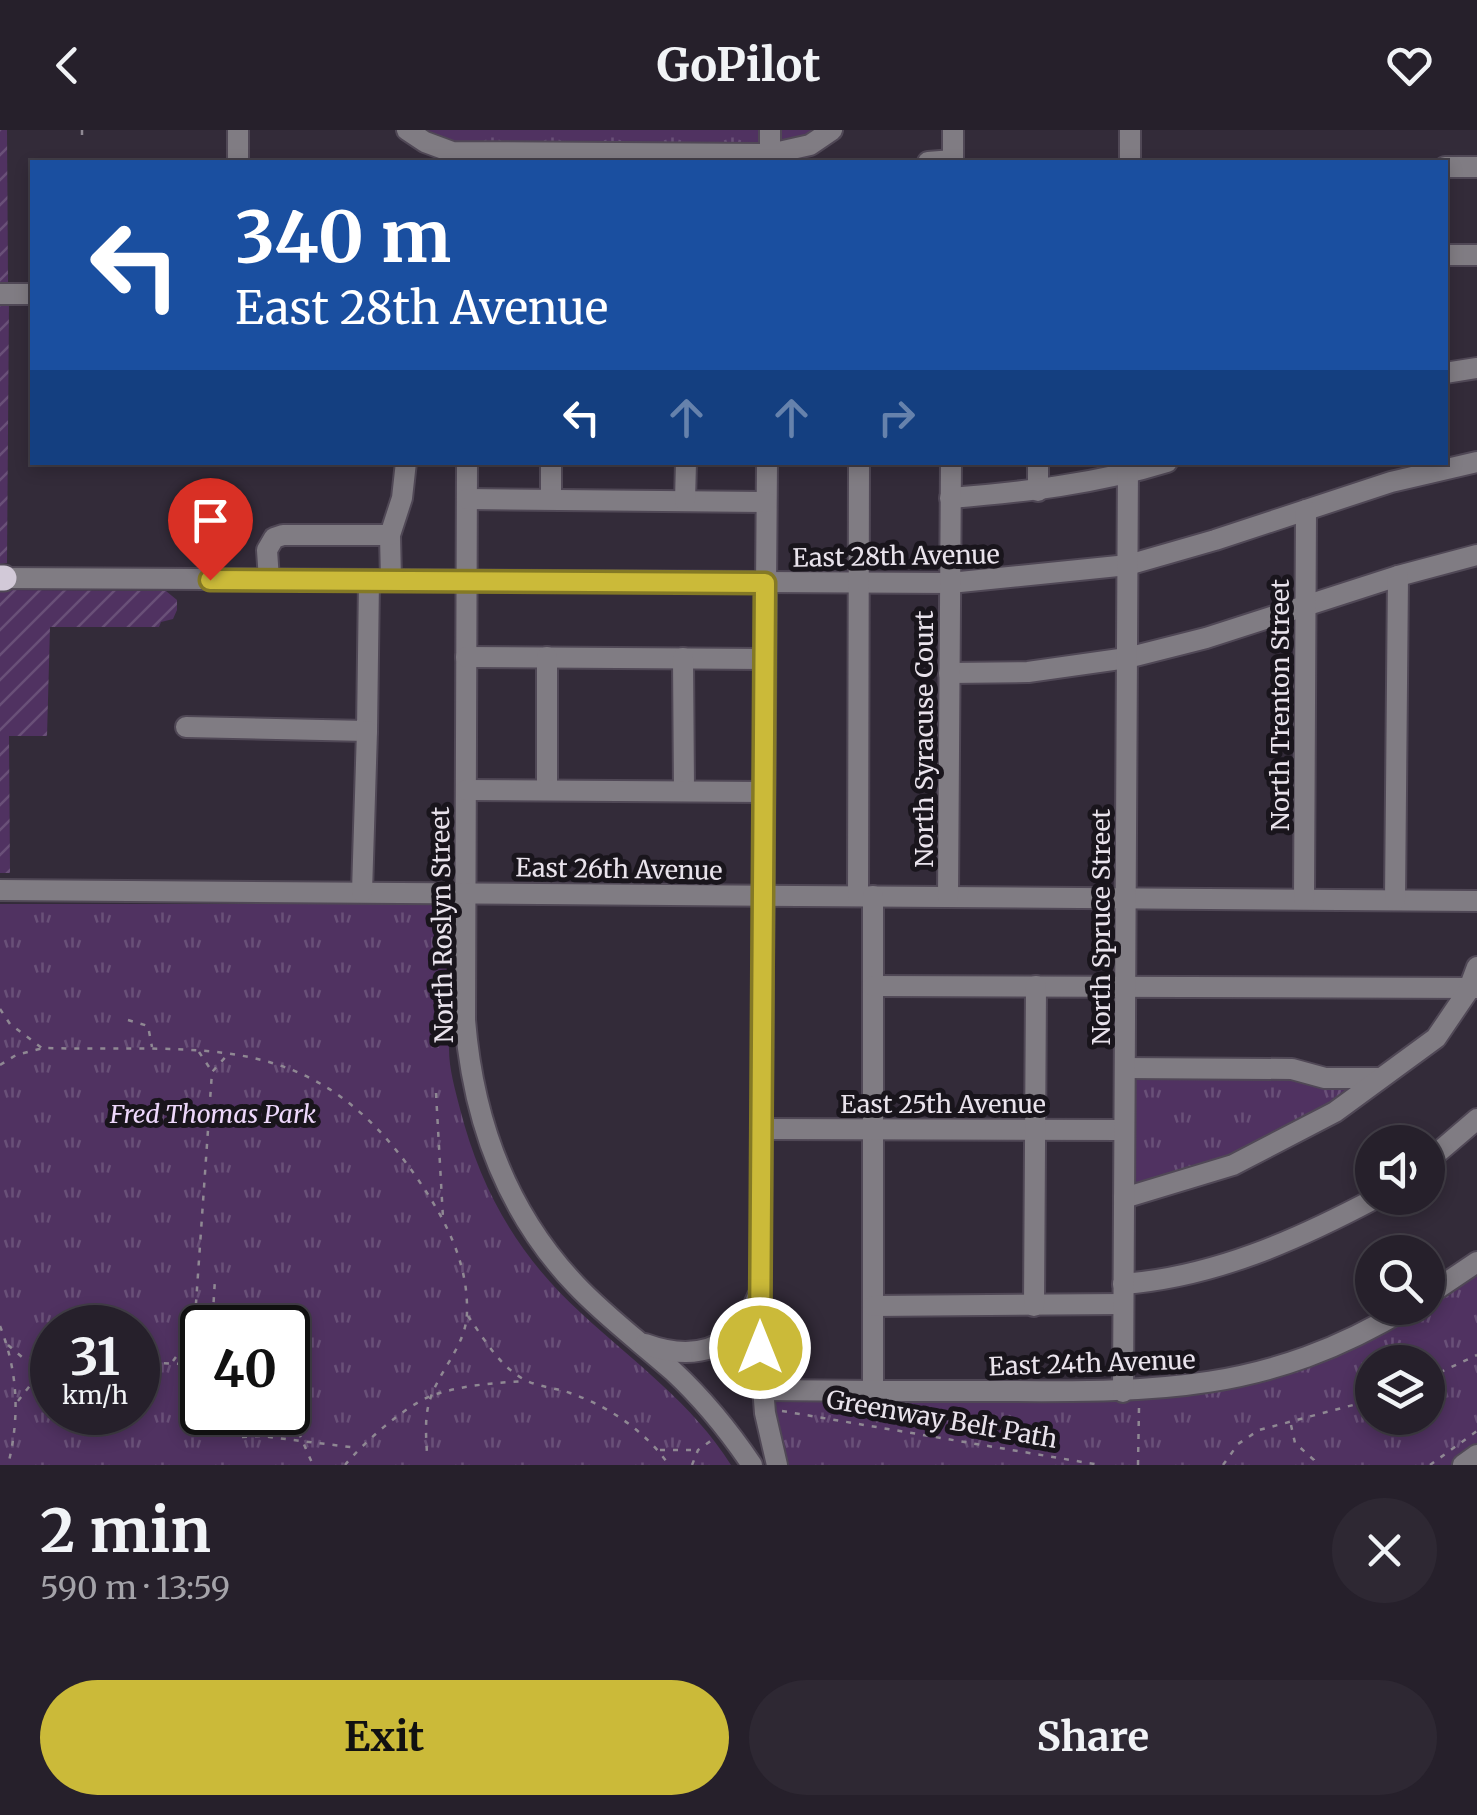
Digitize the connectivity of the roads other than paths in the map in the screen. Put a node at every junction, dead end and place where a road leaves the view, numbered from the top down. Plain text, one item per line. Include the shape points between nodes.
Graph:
1 (238, 130) edge
2 (407, 130) edge
3 (471, 130) edge
4 (770, 130) edge
5 (832, 130) edge
6 (953, 130) edge
7 (1130, 130) edge
8 (471, 157) edge
9 (770, 158) edge
10 (238, 160) edge
11 (953, 160) edge
12 (1130, 160) edge
13 (1448, 167) edge
14 (1477, 168) edge
15 (1448, 255) edge
16 (1477, 255) edge
17 (0, 294) edge
18 (30, 294) edge
19 (1477, 368) edge
20 (1448, 373) edge
21 (1477, 462) edge
22 (406, 465) edge
23 (468, 465) edge
24 (551, 465) edge
25 (686, 465) edge
26 (767, 465) edge
27 (859, 465) edge
28 (950, 465) edge
29 (1038, 465) edge
30 (1128, 468) edge
31 (1038, 491) junction
32 (950, 498) junction
33 (467, 499) junction
34 (551, 500) junction
35 (685, 501) junction
36 (766, 502) junction
37 (1306, 510) junction
38 (390, 534) junction
39 (1477, 554) edge
40 (1128, 565) junction
41 (1398, 576) junction
42 (1, 578) edge
43 (268, 580) junction
44 (369, 580) junction
45 (391, 580) junction
46 (466, 581) junction
47 (765, 583) junction
48 (859, 583) junction
49 (950, 583) junction
50 (1305, 607) junction
51 (466, 657) junction
52 (547, 657) junction
53 (683, 658) junction
54 (1127, 658) junction
55 (765, 659) junction
56 (949, 673) junction
57 (186, 727) dead end
58 (367, 730) junction
59 (546, 789) junction
60 (466, 790) junction
61 (684, 790) junction
62 (763, 792) junction
63 (0, 890) edge
64 (362, 892) junction
65 (465, 893) junction
66 (762, 896) junction
67 (865, 896) junction
68 (948, 897) junction
69 (1126, 898) junction
70 (1304, 900) junction
71 (1395, 900) junction
72 (1477, 900) edge
73 (1474, 981) edge
74 (873, 986) junction
75 (1036, 986) junction
76 (1125, 986) junction
77 (1125, 1068) junction
78 (1378, 1078) junction
79 (1477, 1119) edge
80 (761, 1129) junction
81 (873, 1129) junction
82 (1036, 1130) junction
83 (1124, 1130) junction
84 (1445, 1146) edge
85 (1124, 1198) junction
86 (1355, 1209) edge
87 (1477, 1262) edge
88 (1445, 1284) edge
89 (760, 1290) junction
90 (1123, 1294) junction
91 (873, 1306) junction
92 (1034, 1306) junction
93 (1377, 1325) edge
94 (638, 1342) junction
95 (762, 1390) junction
96 (873, 1391) junction
97 (1131, 1396) junction
98 (1477, 1455) edge
99 (752, 1465) edge
100 (777, 1465) edge
101 (1463, 1465) edge

1 - 10 street
2 - 8 street
3 - 8 street
4 - 9 street
5 - 9 street
6 - 11 street
7 - 12 street
8 - 9 street
13 - 14 street
15 - 16 street
17 - 18 street
19 - 20 street
21 - 37 street, East 28th Avenue
22 - 38 street
23 - 33 street, North Roslyn Street
24 - 34 street
25 - 35 street
26 - 36 street
27 - 48 street
28 - 32 street, North Syracuse Court
29 - 31 street
30 - 31 street
30 - 40 street, North Spruce Street
31 - 32 street
32 - 49 street, North Syracuse Court
33 - 34 street
33 - 46 street, North Roslyn Street
34 - 35 street
35 - 36 street
36 - 47 street
37 - 40 street, East 28th Avenue
37 - 50 street, North Trenton Street
38 - 43 street via 284,534 267,550
38 - 45 street
39 - 41 street
40 - 49 street, East 28th Avenue
40 - 54 street, North Spruce Street
41 - 50 street
41 - 71 street
42 - 43 street, East 28th Avenue
43 - 44 street, East 28th Avenue
44 - 45 street, East 28th Avenue
44 - 58 street
45 - 46 street, East 28th Avenue
46 - 47 street, East 28th Avenue
46 - 51 street, North Roslyn Street
47 - 48 street, East 28th Avenue
47 - 55 street
48 - 49 street, East 28th Avenue
48 - 67 street
49 - 56 street, North Syracuse Court
50 - 54 street
50 - 70 street, North Trenton Street
51 - 52 street
51 - 60 street, North Roslyn Street
52 - 53 street
52 - 59 street
53 - 55 street
53 - 61 street
54 - 56 street via 1028,672
54 - 69 street, North Spruce Street
55 - 62 street
56 - 68 street, North Syracuse Court
57 - 58 street
58 - 64 street
59 - 60 street
59 - 61 street
60 - 65 street, North Roslyn Street
61 - 62 street
62 - 66 street
63 - 64 street, East 26th Avenue
64 - 65 street, East 26th Avenue
65 - 66 street, East 26th Avenue
65 - 94 street, North Roslyn Street via 467,1043 494,1158 553,1258
66 - 67 street, East 26th Avenue
66 - 80 street
67 - 68 street, East 26th Avenue
67 - 74 street
68 - 69 street, East 26th Avenue
69 - 70 street, East 26th Avenue
69 - 76 street, North Spruce Street
70 - 71 street, East 26th Avenue
71 - 72 street, East 26th Avenue
73 - 76 street
73 - 78 street via 1436,1038
74 - 75 street
74 - 81 street
75 - 76 street
75 - 82 street
76 - 77 street, North Spruce Street
77 - 78 street via 1292,1069 1325,1078
77 - 83 street, North Spruce Street
78 - 85 street via 1335,1112 1263,1152
79 - 84 street
80 - 81 street, East 25th Avenue
80 - 89 street
81 - 82 street, East 25th Avenue
81 - 91 street
82 - 83 street, East 25th Avenue
82 - 92 street
83 - 85 street, North Spruce Street
85 - 90 street, North Spruce Street
86 - 90 street via 1240,1260
87 - 88 street
89 - 94 street via 743,1325 714,1348 678,1353
89 - 95 street
90 - 92 street
90 - 97 street, North Spruce Street
91 - 92 street
91 - 96 street
93 - 97 street, East 24th Avenue via 1258,1374
94 - 99 street, North Roslyn Street via 711,1409
95 - 96 street, East 24th Avenue
95 - 100 street
96 - 97 street, East 24th Avenue
98 - 101 street

